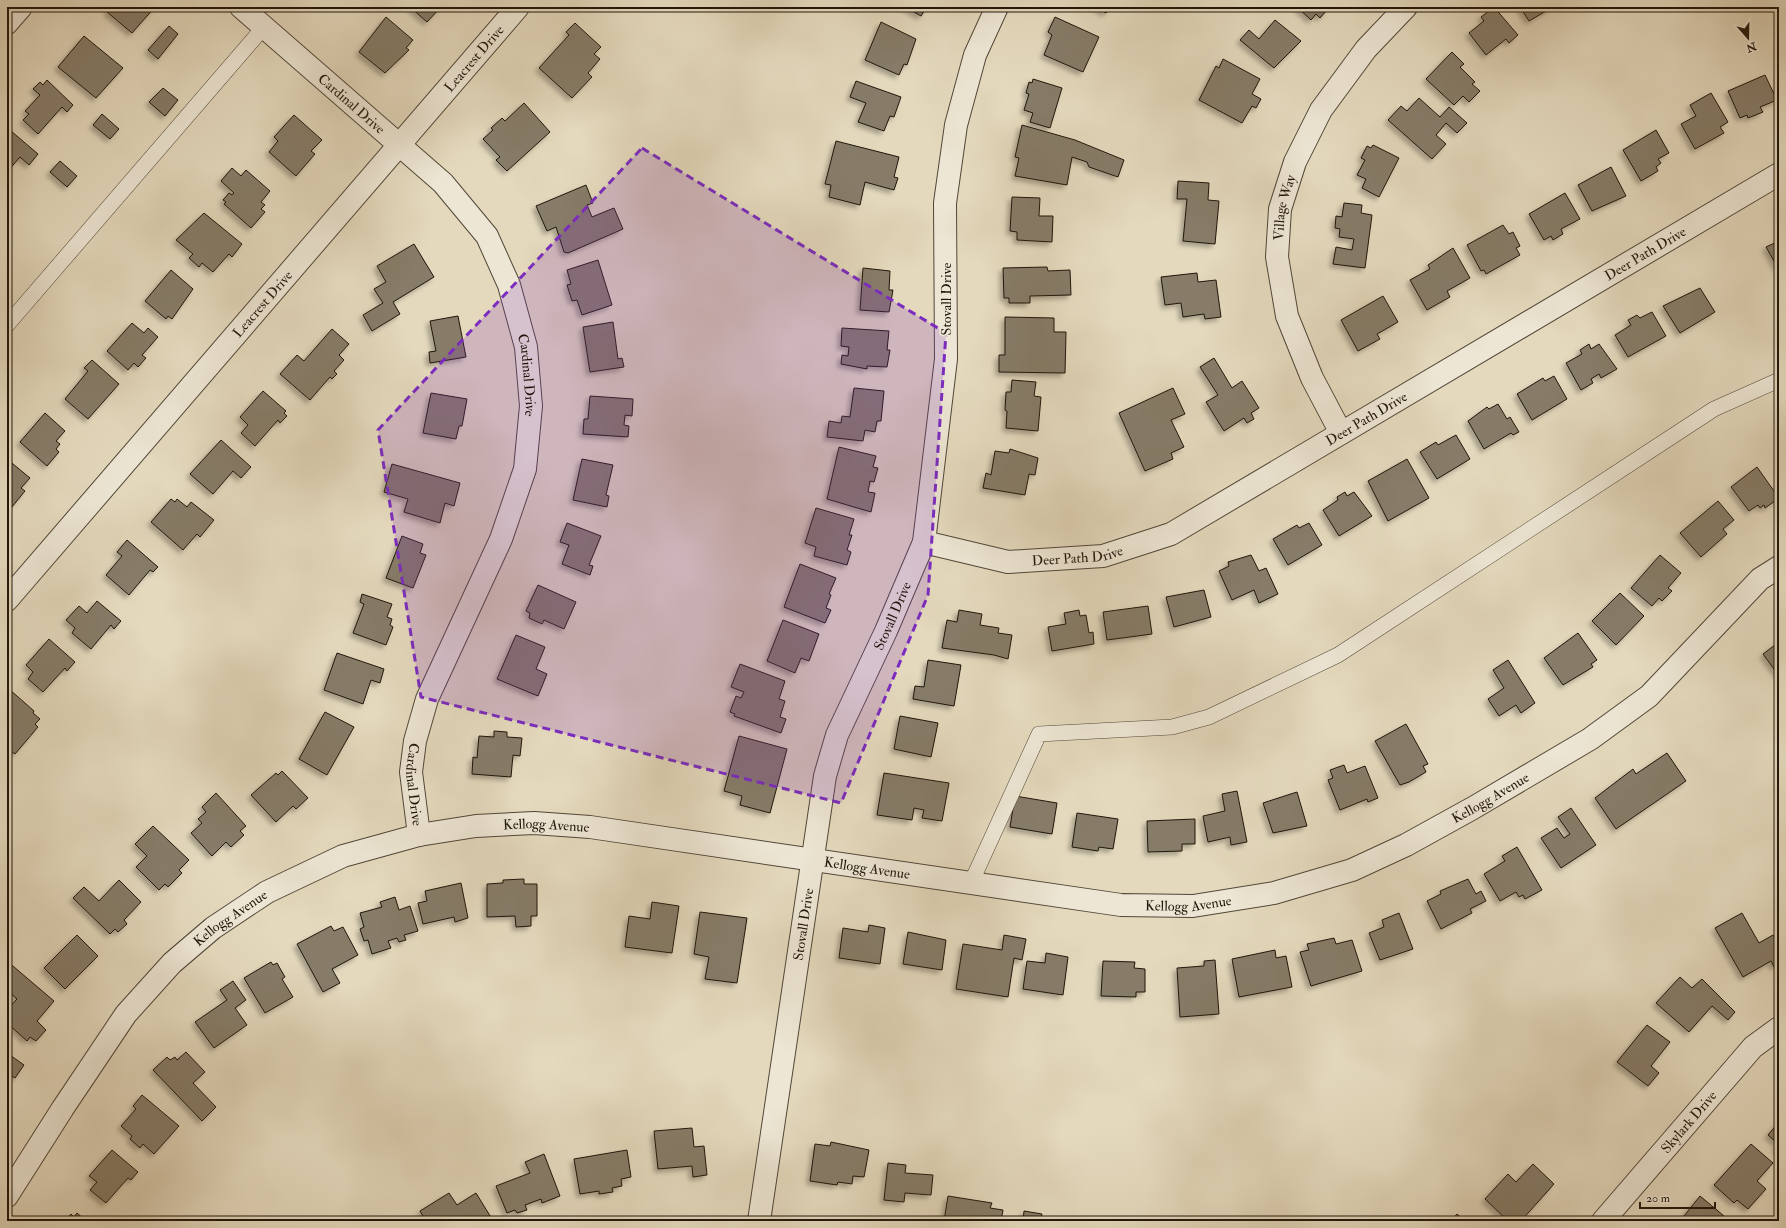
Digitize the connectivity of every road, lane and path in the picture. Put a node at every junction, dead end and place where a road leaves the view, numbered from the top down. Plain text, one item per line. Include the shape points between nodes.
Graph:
1 (21, 7) edge
2 (241, 7) edge
3 (518, 7) edge
4 (997, 7) edge
5 (1406, 7) edge
6 (7, 23) edge
7 (264, 27) junction
8 (399, 146) junction
9 (1779, 174) edge
10 (7, 325) edge
11 (1779, 380) edge
12 (1341, 433) junction
13 (924, 542) junction
14 (1779, 567) edge
15 (7, 600) edge
16 (419, 834) junction
17 (812, 858) junction
18 (971, 883) junction
19 (1779, 1028) edge
20 (7, 1196) edge
21 (759, 1221) edge
22 (1603, 1221) edge

1 - 6 street
2 - 7 street, Cardinal Drive
3 - 8 street, Leacrest Drive
4 - 13 street, Stovall Drive via 975,55 956,125 945,203 946,359
5 - 12 street, Village Way via 1366,49 1321,110 1295,162 1280,209 1277,257 1287,316 1312,378
7 - 8 street, Cardinal Drive
7 - 10 lane
8 - 15 street, Leacrest Drive
8 - 16 street, Cardinal Drive via 443,183 487,236 509,285 526,347 531,406 525,470 501,539 427,699 415,740 411,772
9 - 12 street, Deer Path Drive
11 - 18 lane via 1714,409 1338,655 1216,714 1172,727 1039,734
12 - 13 street, Deer Path Drive via 1171,534 1102,556 1008,562
13 - 17 street, Stovall Drive via 837,736 825,776
14 - 18 street, Kellogg Avenue via 1760,579 1649,696 1590,739 1406,845 1352,870 1274,893 1193,906 1121,905
16 - 17 street, Kellogg Avenue via 476,826 534,823 590,827
16 - 20 street, Kellogg Avenue via 343,856 267,892 213,928 172,963 126,1014
17 - 18 street, Kellogg Avenue
17 - 21 street, Stovall Drive
19 - 22 street, Skylark Drive via 1754,1047

